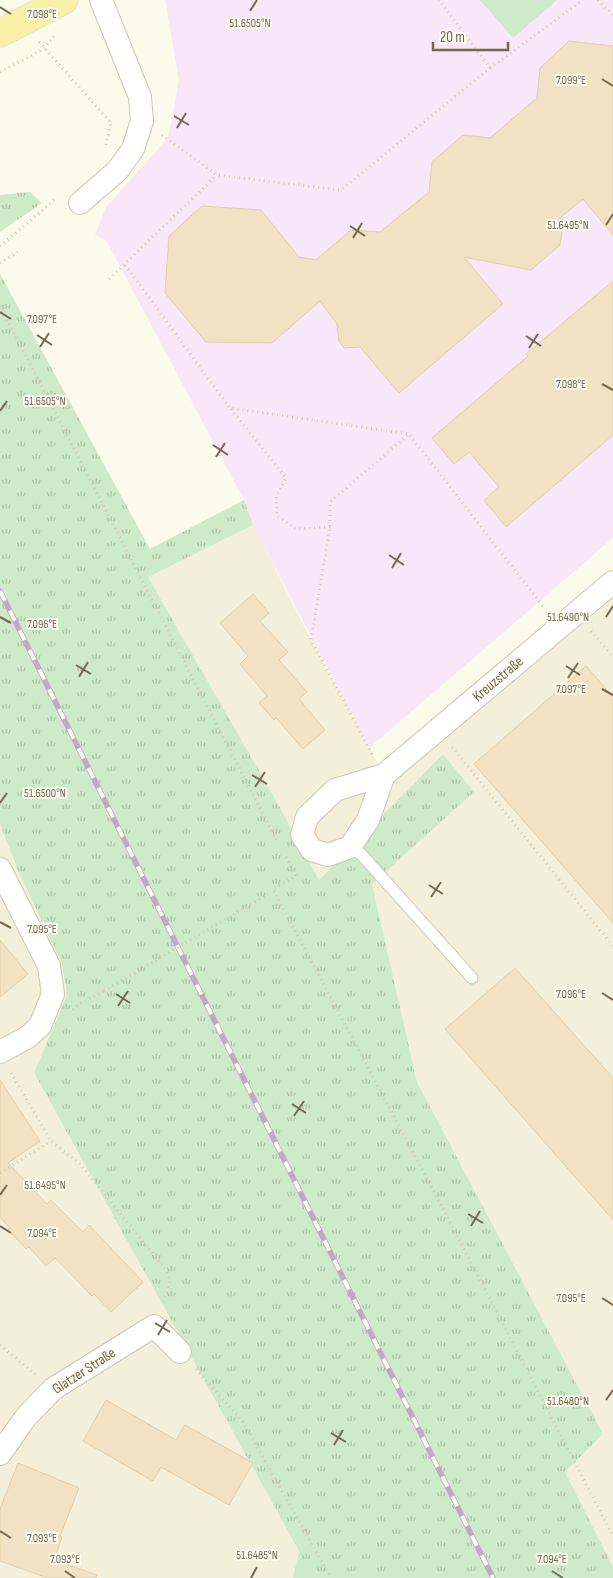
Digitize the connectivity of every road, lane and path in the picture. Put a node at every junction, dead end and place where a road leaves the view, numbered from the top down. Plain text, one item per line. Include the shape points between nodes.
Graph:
1 (64, 0) edge
2 (101, 0) edge
3 (440, 0) edge
4 (583, 0) edge
5 (598, 0) edge
6 (613, 15) edge
7 (0, 33) edge
8 (44, 49) dead end
9 (490, 68) junction
10 (142, 121) junction
11 (105, 146) dead end
12 (217, 175) junction
13 (72, 197) joint
14 (0, 246) edge
15 (21, 250) dead end
16 (0, 263) edge
17 (125, 265) junction
18 (109, 279) dead end
19 (0, 306) edge
20 (230, 408) junction
21 (409, 434) junction
22 (330, 527) junction
23 (613, 582) edge
24 (568, 620) junction
25 (613, 657) edge
26 (438, 729) junction
27 (384, 775) junction
28 (350, 846) junction
29 (0, 869) edge
30 (274, 889) junction
31 (613, 946) edge
32 (472, 978) dead end
33 (104, 991) dead end
34 (4, 1060) edge
35 (51, 1141) junction
36 (0, 1172) edge
37 (154, 1326) junction
38 (0, 1345) edge
39 (180, 1352) joint
40 (53, 1389) junction
41 (0, 1454) edge
42 (613, 1536) edge
43 (331, 1578) edge

1 - 7 main road
2 - 10 street via 140,97
3 - 9 path
4 - 9 path
5 - 6 path
8 - 11 path via 111,123
9 - 12 path via 341,190
10 - 12 path
10 - 13 street via 132,149 117,171
12 - 17 path
13 - 14 path
15 - 16 path
17 - 18 path
17 - 20 path
19 - 30 path via 296,876
20 - 21 path
20 - 22 path via 286,478 276,497 277,516 296,529
21 - 22 path via 330,502
21 - 24 path
22 - 27 path via 311,640
23 - 24 street, Kreuzstraße
24 - 25 path
24 - 26 street, Kreuzstraße
26 - 27 street, Kreuzstraße
26 - 31 path
27 - 28 street via 368,820
27 - 28 street, Kreuzstraße via 335,790 307,817 302,835 312,850 328,855
28 - 32 lane via 361,854
29 - 34 street via 49,966 53,994 40,1026
30 - 33 path, bridge
30 - 42 path
34 - 35 path
35 - 36 path
35 - 37 path via 80,1164 166,1270 170,1282
37 - 39 street
37 - 40 street, Glatzer Straße
38 - 40 path
39 - 43 path via 244,1423
40 - 41 street, Glatzer Straße via 26,1418

